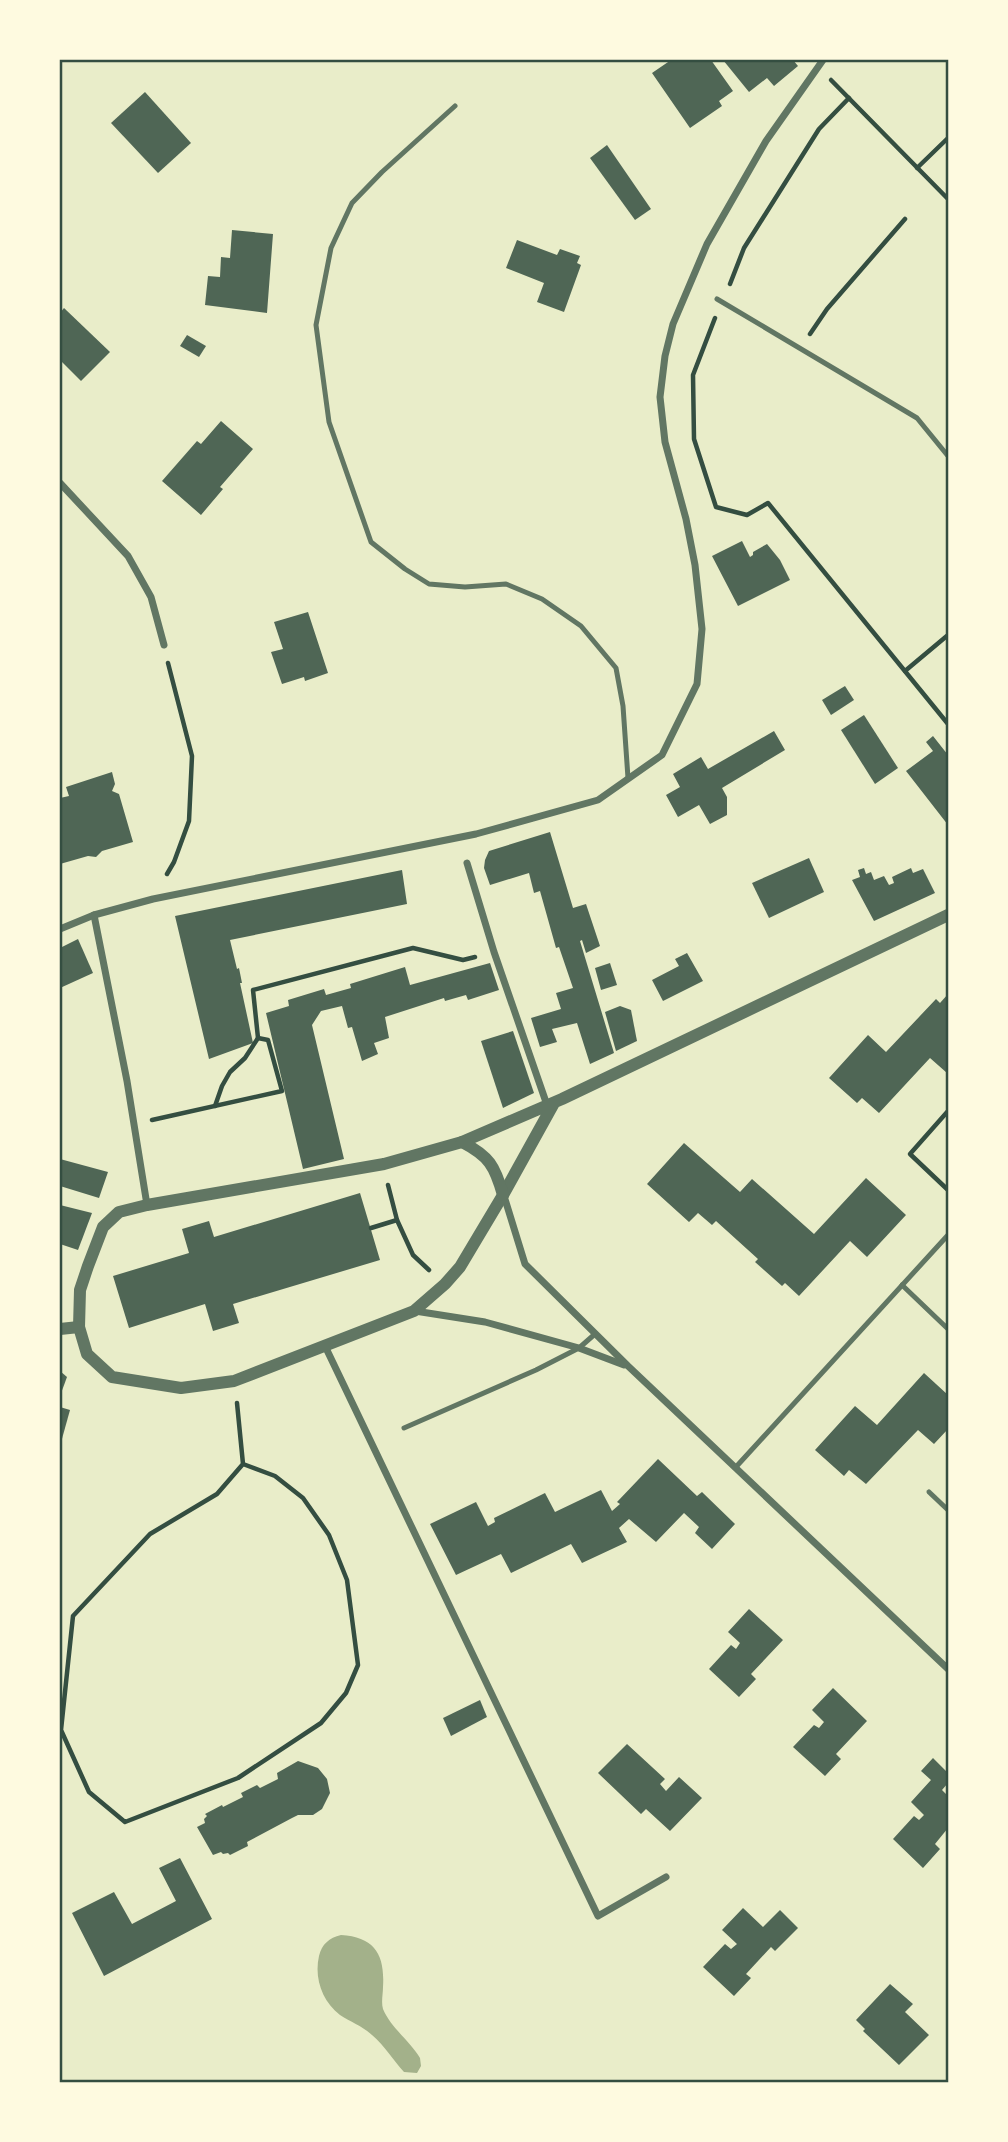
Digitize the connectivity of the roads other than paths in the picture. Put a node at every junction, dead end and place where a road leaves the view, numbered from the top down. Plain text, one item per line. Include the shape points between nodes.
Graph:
1 (823, 60) edge
2 (455, 106) dead end
3 (720, 301) road end
4 (948, 456) edge
5 (60, 483) edge
6 (164, 645) road end
7 (628, 778) junction
8 (467, 863) dead end
9 (94, 915) junction
10 (948, 915) edge
11 (60, 929) edge
12 (551, 1104) junction
13 (462, 1142) junction
14 (503, 1195) junction
15 (147, 1205) junction
16 (948, 1235) edge
17 (902, 1285) junction
18 (414, 1311) junction
19 (79, 1327) junction
20 (60, 1328) edge
21 (948, 1329) edge
22 (595, 1334) junction
23 (325, 1346) junction
24 (579, 1348) junction
25 (628, 1366) junction
26 (404, 1428) dead end
27 (735, 1468) junction
28 (929, 1492) dead end
29 (948, 1510) edge
30 (948, 1669) edge
31 (666, 1877) dead end

1 - 7 street via 766,141 707,244 670,335 660,397 665,442 695,565 702,629 697,684 662,755
2 - 7 lane via 352,204 331,248 316,325 329,422 371,542 429,584 506,584 542,599 581,626 615,668
3 - 4 lane via 917,418
5 - 6 street via 128,556 151,597
7 - 9 street via 598,800 476,834
8 - 12 street via 494,952
9 - 11 street
9 - 15 street
10 - 12 street
12 - 13 street
12 - 14 street
13 - 14 street via 488,1159
13 - 15 street via 384,1164
14 - 18 street via 460,1266
14 - 22 street via 525,1264
15 - 19 street via 119,1212 103,1227 80,1290
16 - 17 lane
17 - 21 lane
17 - 27 lane
18 - 23 street
18 - 24 street via 485,1322
19 - 20 street
19 - 23 street via 87,1354 112,1377 181,1388 234,1381
22 - 24 lane
22 - 25 street
23 - 31 street via 598,1916
24 - 25 street
24 - 26 lane
25 - 27 street
27 - 30 street
28 - 29 lane

